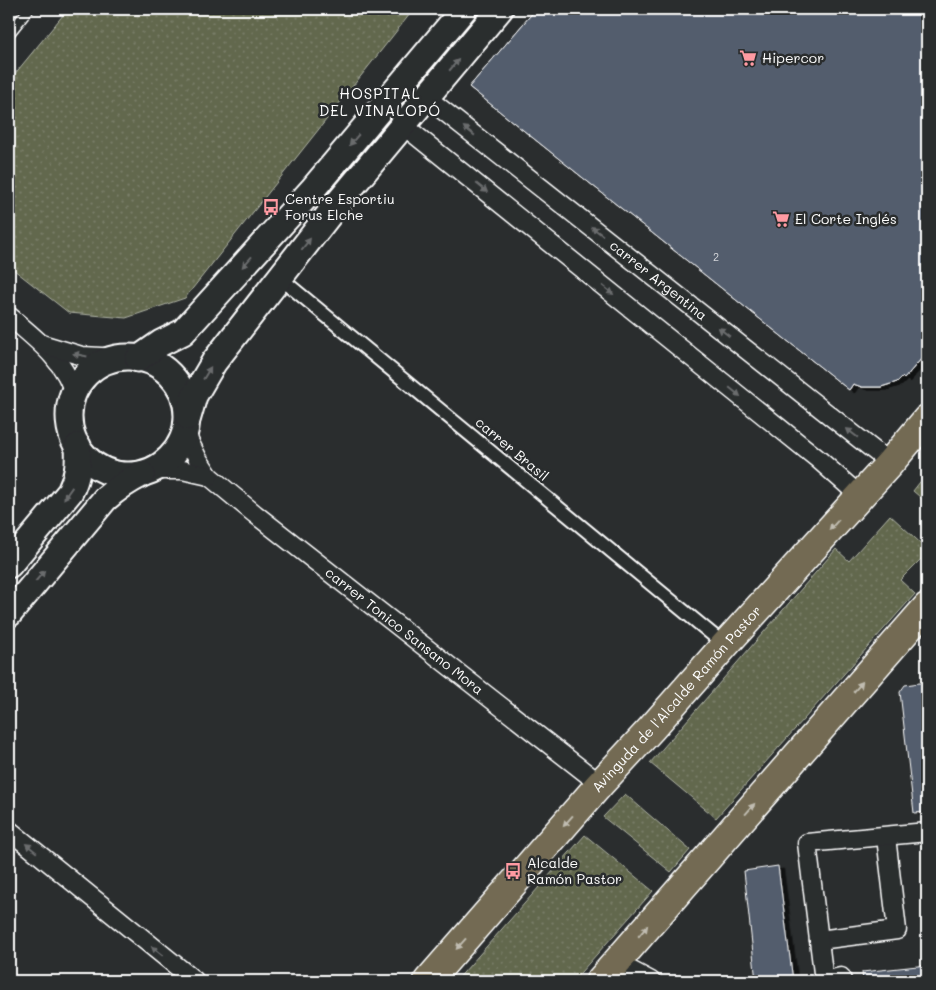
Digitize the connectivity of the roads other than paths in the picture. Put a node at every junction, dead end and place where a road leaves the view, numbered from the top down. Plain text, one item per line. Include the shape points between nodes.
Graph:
1 (29, 9) edge
2 (464, 9) edge
3 (500, 9) edge
4 (9, 34) edge
5 (426, 97) junction
6 (403, 125) junction
7 (279, 277) junction
8 (9, 316) edge
9 (41, 344) junction
10 (129, 359) junction
11 (74, 395) junction
12 (927, 419) edge
13 (187, 422) junction
14 (78, 446) junction
15 (890, 462) junction
16 (147, 472) junction
17 (208, 476) junction
18 (860, 496) junction
19 (9, 564) edge
20 (927, 607) edge
21 (9, 614) edge
22 (725, 645) junction
23 (600, 784) junction
24 (9, 830) edge
25 (927, 832) edge
26 (886, 837) junction
27 (819, 940) junction
28 (608, 972) edge
29 (195, 981) edge
30 (428, 981) edge
31 (651, 981) edge
32 (842, 981) edge

1 - 4 lane
2 -> 10 main road via 312,190 183,332
5 -> 3 main road
5 - 6 main road
15 -> 5 street, carrer Argentina
7 -> 6 main road
6 -> 18 street
13 -> 7 main road via 194,396 214,362
7 - 22 street, carrer Brasil
8 - 9 street
10 -> 9 street via 82,356
9 - 11 street via 68,376
10 - 11 main road via 106,362 90,372 77,386
10 - 13 main road via 144,359 162,367 176,381 184,398
11 - 14 main road via 70,404 70,424
12 - 15 main road, Avinguda de l'Alcalde Ramón Pastor
13 - 16 main road via 184,437 174,454 160,467
13 - 17 street, carrer Tonico Sansano Mora via 189,442
14 - 16 main road via 87,459 103,470 122,476
14 -> 19 main road via 79,463 70,492
15 - 18 main road, Avinguda de l'Alcalde Ramón Pastor
16 - 17 street, carrer Tonico Sansano Mora via 182,470
21 -> 16 main road via 105,499 117,488
17 - 23 street, carrer Tonico Sansano Mora
18 -> 22 main road, Avinguda de l'Alcalde Ramón Pastor
28 -> 20 main road
22 - 23 main road, Avinguda de l'Alcalde Ramón Pastor
23 -> 30 main road, Avinguda de l'Alcalde Ramón Pastor
29 -> 24 street
25 - 26 street
26 - 27 street via 897,930
26 - 27 street via 807,843
27 - 32 street via 824,981 842,977
28 - 31 street

